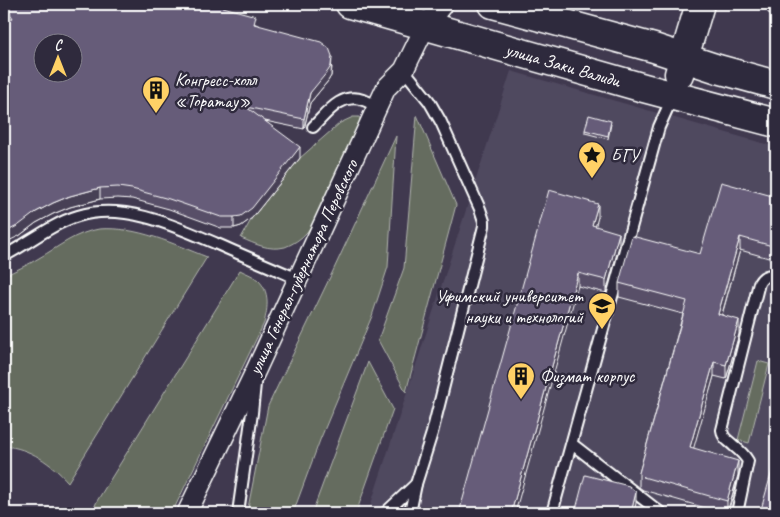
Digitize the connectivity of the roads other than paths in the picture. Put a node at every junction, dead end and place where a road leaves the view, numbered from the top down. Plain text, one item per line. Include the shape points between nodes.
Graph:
1 (350, 4) edge
2 (444, 4) edge
3 (493, 4) edge
4 (700, 4) edge
5 (426, 25) junction
6 (684, 58) junction
7 (404, 70) junction
8 (776, 85) edge
9 (673, 95) junction
10 (377, 107) junction
11 (776, 123) edge
12 (313, 127) dead end
13 (4, 256) edge
14 (776, 276) edge
15 (298, 279) junction
16 (256, 370) junction
17 (572, 444) junction
18 (416, 484) junction
19 (658, 512) edge
20 (187, 513) edge
21 (238, 513) edge
22 (385, 513) edge
23 (410, 513) edge
24 (552, 513) edge
25 (737, 513) edge

1 - 5 main road, улица Заки Валиди
2 - 5 street, улица Генерал-губернатора Перовского
3 - 6 main road
4 - 6 main road
5 - 7 street, улица Генерал-губернатора Перовского
5 - 9 main road, улица Заки Валиди
6 - 8 main road
6 - 9 main road
7 - 10 street, улица Генерал-губернатора Перовского via 386,88
7 - 18 lane via 441,122 484,221 432,433
9 - 11 main road, улица Заки Валиди
9 - 17 lane via 659,127
10 - 12 lane via 364,100 345,99
10 - 15 street, улица Генерал-губернатора Перовского
13 - 15 lane via 67,219 100,212 119,213 174,226
14 - 25 lane via 768,275 759,283 722,430 725,439 748,462
15 - 16 street, улица Генерал-губернатора Перовского
16 - 20 street, улица Генерал-губернатора Перовского
16 - 21 lane
17 - 19 lane
17 - 24 lane
18 - 22 lane
18 - 23 lane

